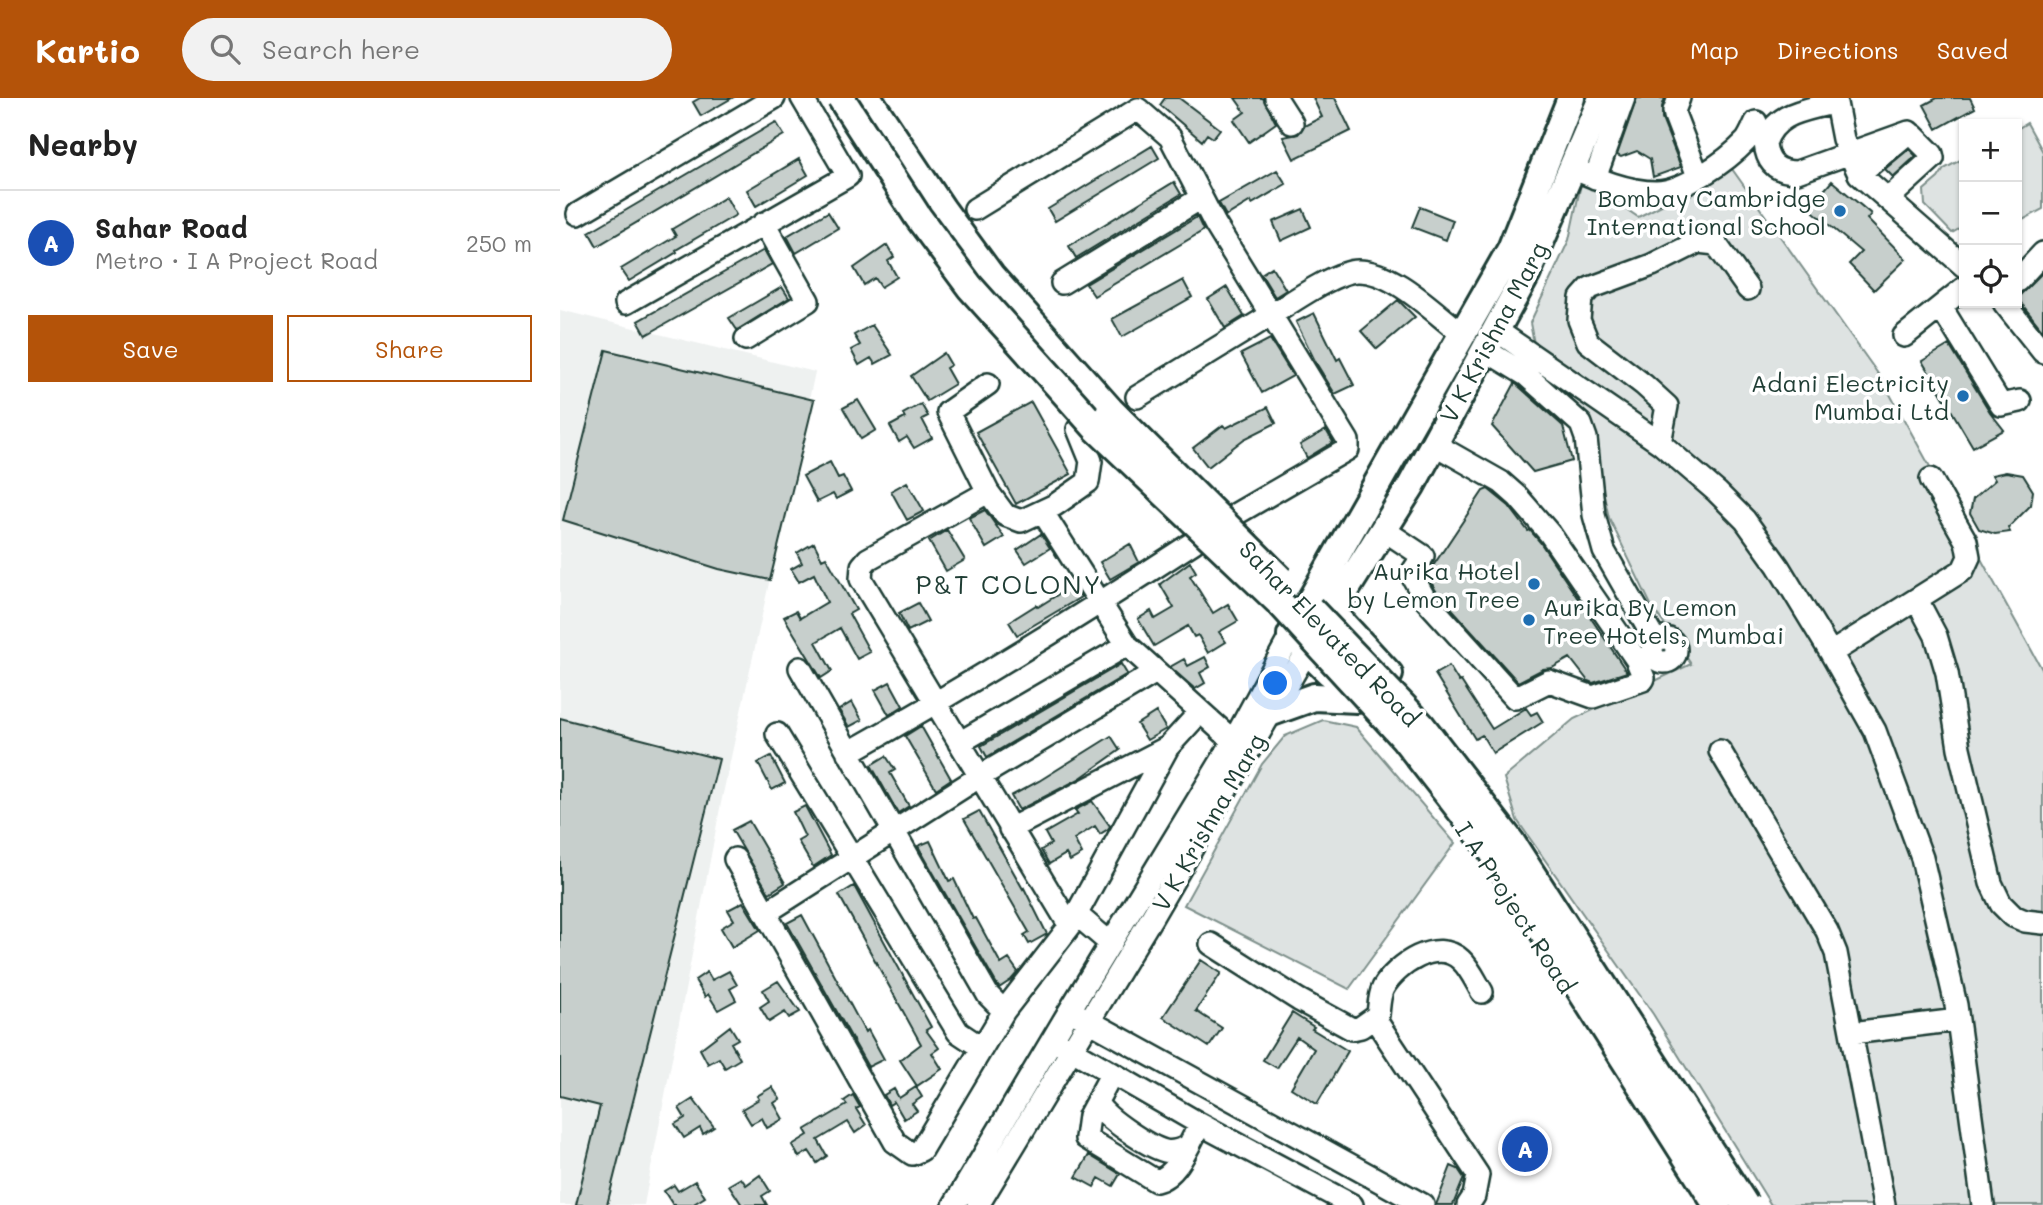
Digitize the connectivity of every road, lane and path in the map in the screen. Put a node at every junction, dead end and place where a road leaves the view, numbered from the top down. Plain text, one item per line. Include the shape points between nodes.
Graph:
1 (774, 98) edge
2 (802, 98) edge
3 (841, 98) edge
4 (868, 98) edge
5 (1276, 98) edge
6 (1571, 98) edge
7 (1602, 98) edge
8 (1624, 98) edge
9 (1679, 98) edge
10 (1835, 100) edge
11 (1756, 122) dead end
12 (1292, 123) dead end
13 (1909, 132) dead end
14 (1848, 153) junction
15 (1867, 168) junction
16 (1584, 173) junction
17 (1698, 176) junction
18 (1894, 193) junction
19 (1200, 198) junction
20 (975, 209) dead end
21 (578, 214) dead end
22 (764, 223) junction
23 (2043, 253) edge
24 (1959, 261) edge
25 (1518, 263) junction
26 (2022, 276) edge
27 (1062, 283) dead end
28 (1748, 289) dead end
29 (1959, 292) edge
30 (626, 303) dead end
31 (1941, 307) junction
32 (2008, 308) edge
33 (1271, 315) junction
34 (1464, 335) junction
35 (1904, 336) dead end
36 (746, 339) dead end
37 (1491, 340) junction
38 (2043, 352) edge
39 (988, 384) dead end
40 (1137, 397) dead end
41 (2021, 401) dead end
42 (1078, 429) dead end
43 (1660, 443) junction
44 (1434, 444) junction
45 (1931, 479) dead end
46 (988, 492) junction
47 (1042, 511) junction
48 (1237, 514) dead end
49 (1384, 530) junction
50 (1194, 542) dead end
51 (1350, 584) junction
52 (1917, 600) junction
53 (1324, 603) junction
54 (1099, 604) junction
55 (1299, 643) junction
56 (1127, 645) junction
57 (1363, 646) junction
58 (1649, 652) junction
59 (1831, 653) junction
60 (800, 668) dead end
61 (1156, 672) junction
62 (1357, 699) junction
63 (937, 703) junction
64 (1200, 712) junction
65 (1272, 712) junction
66 (777, 734) dead end
67 (959, 743) junction
68 (1168, 747) junction
69 (1240, 748) junction
70 (1720, 751) dead end
71 (848, 753) junction
72 (979, 777) junction
73 (1010, 829) junction
74 (893, 832) junction
75 (851, 858) junction
76 (735, 859) dead end
77 (767, 912) junction
78 (1073, 920) junction
79 (2043, 923) edge
80 (1111, 944) junction
81 (1211, 944) dead end
82 (1482, 992) dead end
83 (1070, 1010) junction
84 (1004, 1011) junction
85 (1375, 1019) junction
86 (1958, 1020) junction
87 (1089, 1021) junction
88 (1852, 1033) junction
89 (1052, 1039) junction
90 (982, 1048) junction
91 (1072, 1050) junction
92 (1112, 1073) junction
93 (1097, 1103) junction
94 (1200, 1124) junction
95 (1188, 1145) junction
96 (954, 1205) edge
97 (978, 1205) edge
98 (1352, 1205) edge
99 (1423, 1205) edge
100 (1468, 1205) edge
101 (1705, 1205) edge
102 (1717, 1205) edge
103 (1745, 1205) edge
104 (1755, 1205) edge
105 (1884, 1205) edge
106 (1983, 1205) edge

1 - 21 street
2 - 22 street via 848,176
3 - 102 main road, Sahar Elevated Road, bridge via 918,217 979,297 1097,429 1282,605 1404,738 1492,851
4 - 103 main road, Sahar Elevated Road, bridge via 992,276 1114,414 1421,725 1511,842
5 - 12 street
6 - 25 main road, V K Krishna Marg
7 - 16 main road, V K Krishna Marg
8 - 16 street
9 - 17 street via 1675,116
10 - 14 street
10 - 14 street via 1781,118 1766,139 1766,150 1775,167 1793,172
11 - 17 street via 1747,139
13 - 14 street
14 - 15 street
15 - 18 street
15 - 18 street via 1907,134 1913,135 1933,158
16 - 17 street via 1634,190 1659,192
16 - 25 main road, V K Krishna Marg
18 - 24 street
19 - 20 street via 1170,137 1138,108
19 - 27 street
19 - 33 street
22 - 30 street
22 - 36 street via 808,301
23 - 26 street
25 - 34 main road, V K Krishna Marg
25 - 37 main road, V K Krishna Marg
28 - 43 street via 1716,244 1698,242 1590,288 1581,298 1579,320 1588,342 1667,406
29 - 31 street
31 - 35 street
31 - 41 street via 2001,405
32 - 38 street
33 - 34 street via 1327,281 1357,271 1388,277
33 - 40 street
33 - 48 street via 1348,441 1348,449
34 - 53 main road, V K Krishna Marg
37 - 43 street
37 - 44 main road, V K Krishna Marg
37 - 58 street via 1581,424 1604,551
39 - 46 street via 948,412
42 - 47 street via 1091,461 1088,482
43 - 59 street via 1745,520
44 - 49 main road, V K Krishna Marg
44 - 58 street via 1501,481 1518,497
45 - 52 street via 1966,541 1969,557 1963,570
46 - 47 street via 1005,515 1021,521
46 - 63 street via 862,566 861,579
47 - 54 street
49 - 51 main road, V K Krishna Marg
49 - 58 street via 1423,556 1411,574 1425,599 1515,698 1549,681 1593,697 1643,680
50 - 54 street
51 - 53 main road, V K Krishna Marg
51 - 57 main road via 1352,618
52 - 59 street
52 - 79 street via 1936,636 1947,673 1959,748 1991,883 2013,916
53 - 55 main road, V K Krishna Marg
53 - 57 main road
54 - 56 street
54 - 63 street
55 - 62 main road, I A Project Road
55 - 65 street, V K Krishna Marg
55 - 69 street, V K Krishna Marg
56 - 61 street
56 - 67 street
57 - 104 main road via 1490,796 1546,875
59 - 86 street via 1875,731 1922,858
60 - 71 street
61 - 64 street
61 - 72 street
62 - 65 main road via 1314,697
62 - 101 main road, I A Project Road via 1424,773 1486,855
63 - 67 street
63 - 71 street
64 - 68 street
64 - 69 street
65 - 69 street, V K Krishna Marg
66 - 75 street
67 - 72 street
68 - 73 street
68 - 78 street
69 - 80 street, V K Krishna Marg
69 - 87 street, V K Krishna Marg via 1152,918
70 - 88 street via 1826,930 1836,953
71 - 74 street
72 - 73 street
72 - 74 street
73 - 78 street
74 - 75 street
74 - 84 street via 988,995
75 - 77 street
75 - 90 street via 958,1032
76 - 77 street
77 - 90 street via 895,1142 912,1154 921,1150
78 - 80 street
78 - 84 street
80 - 83 street, V K Krishna Marg
81 - 85 street via 1352,1029
82 - 85 street via 1462,961 1446,952 1431,952 1391,977 1381,990
83 - 87 street
83 - 89 street, V K Krishna Marg
84 - 90 street
85 - 100 street via 1478,1175
86 - 88 street
86 - 106 street
87 - 91 street, V K Krishna Marg
87 - 99 street
88 - 105 street
89 - 91 street
89 - 96 street, V K Krishna Marg
91 - 92 street
91 - 97 street, V K Krishna Marg
92 - 93 street
92 - 94 street
93 - 95 street via 1123,1128 1164,1151 1175,1152
93 - 95 street via 1089,1116 1086,1138 1156,1181 1163,1180
94 - 95 street
94 - 98 street

